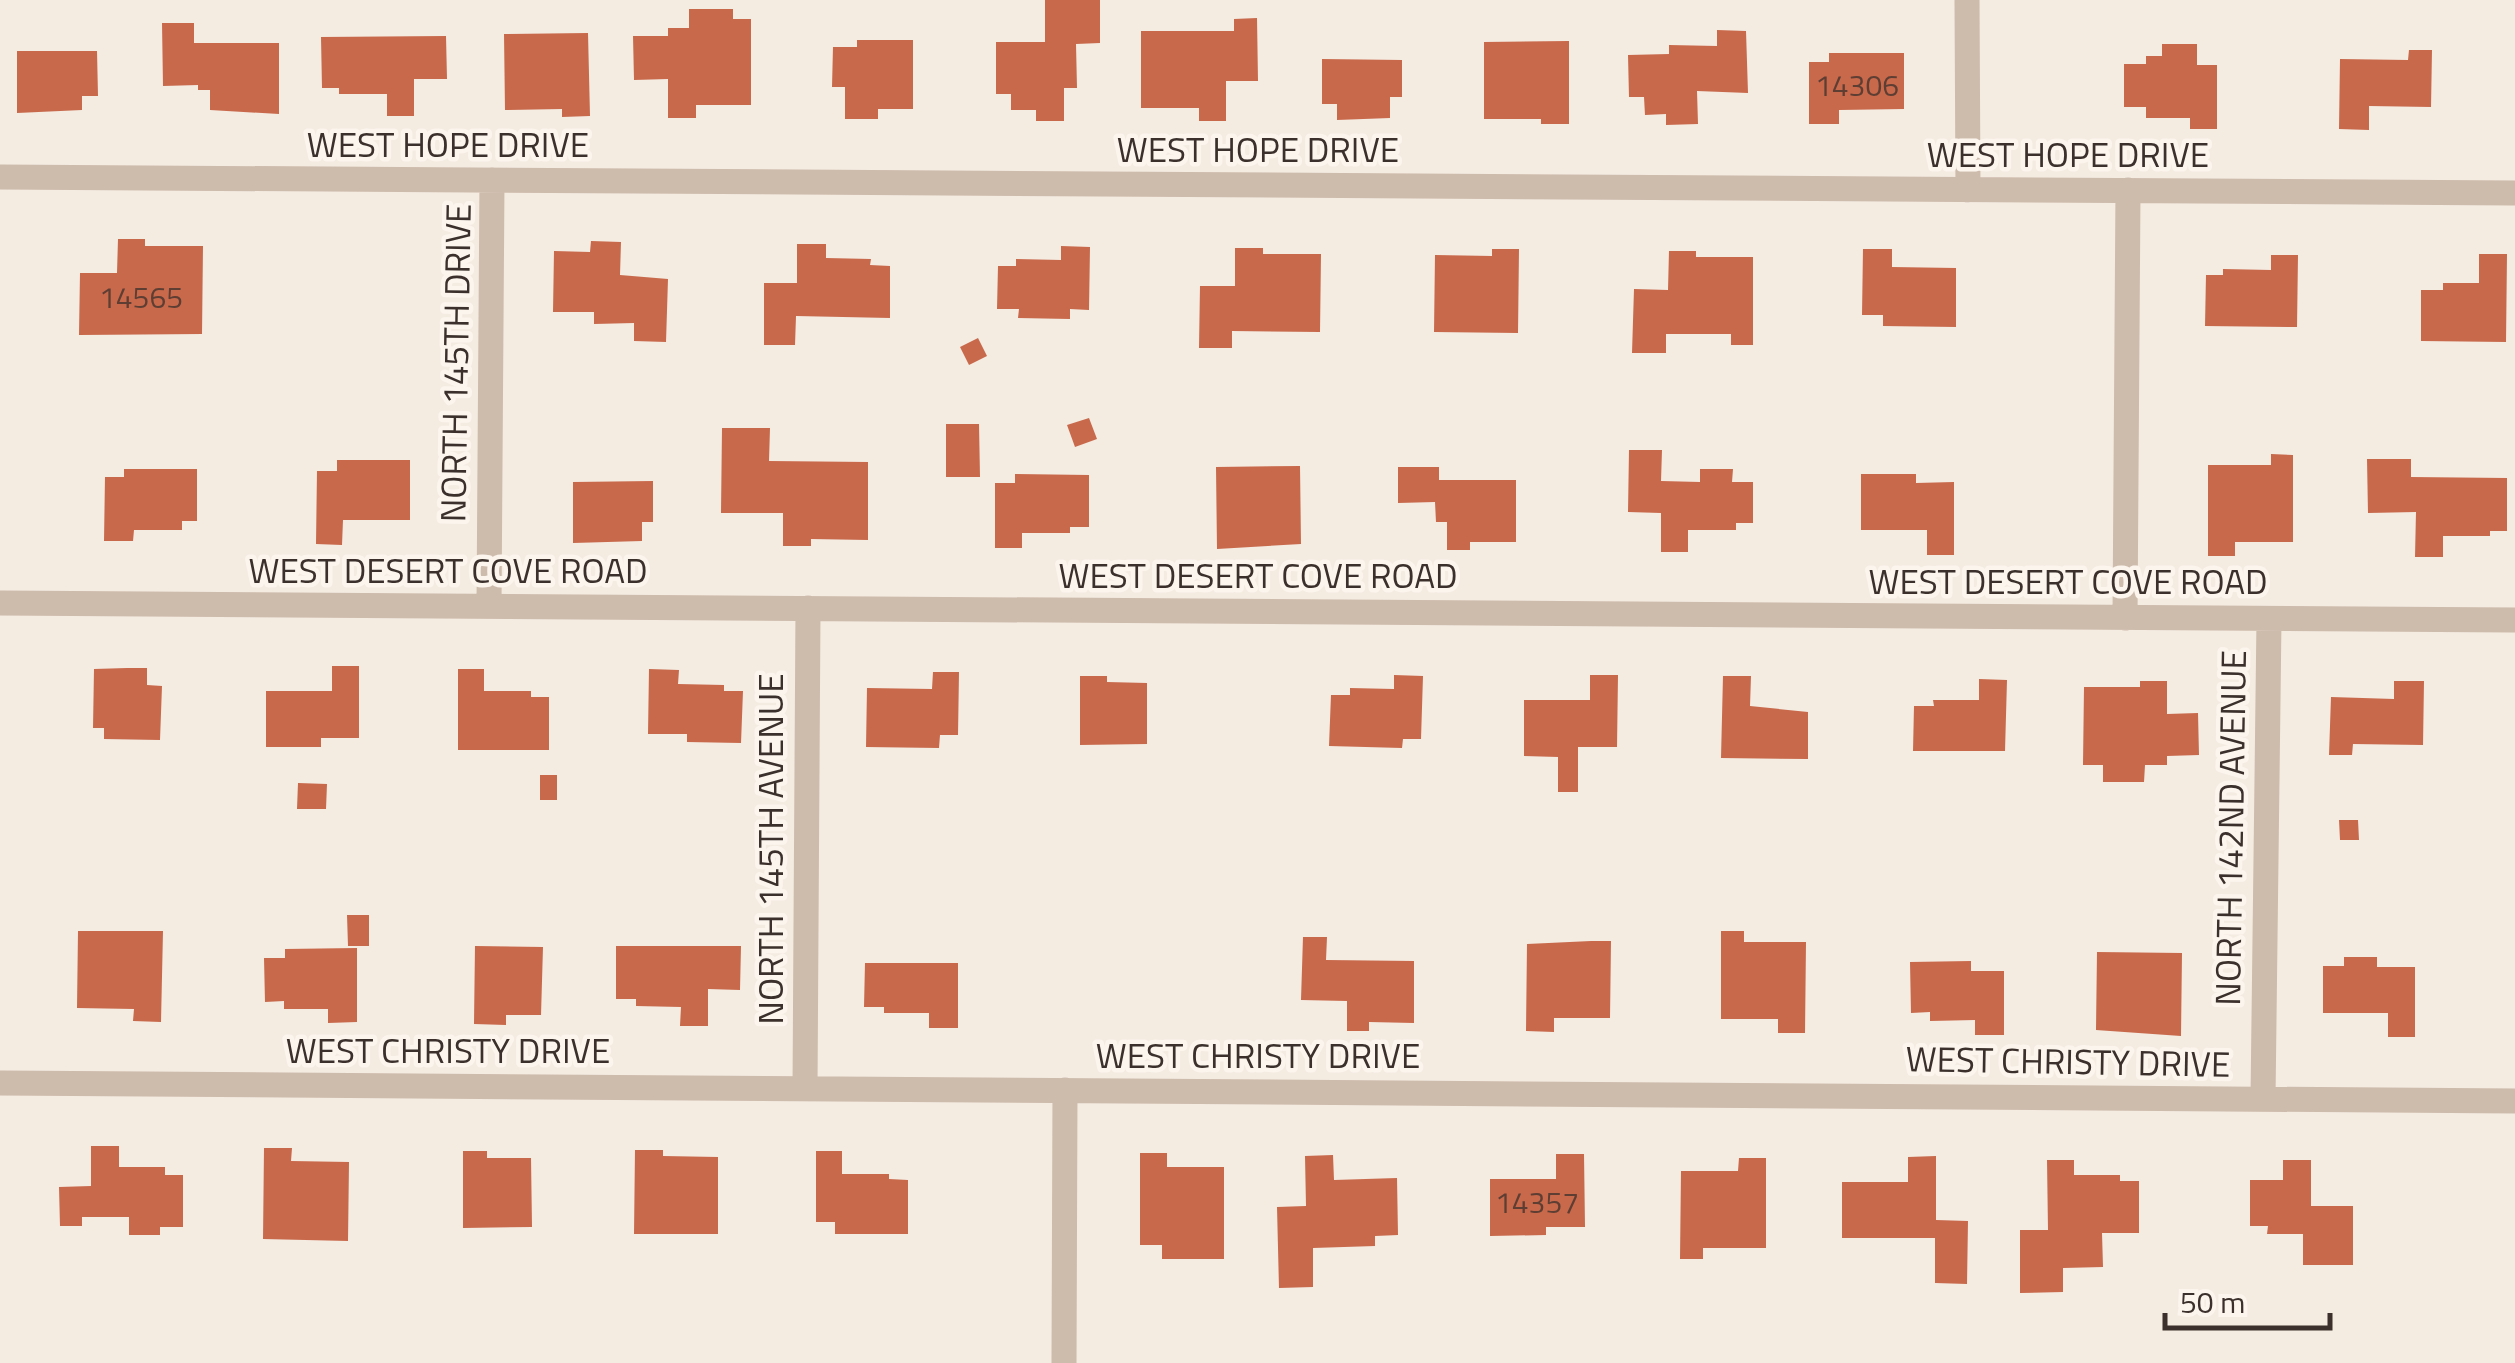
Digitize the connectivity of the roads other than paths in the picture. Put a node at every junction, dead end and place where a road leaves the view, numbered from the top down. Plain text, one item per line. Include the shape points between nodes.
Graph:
1 (1967, 0) edge
2 (0, 177) edge
3 (492, 180) junction
4 (1968, 190) junction
5 (2128, 190) junction
6 (2515, 194) edge
7 (0, 603) edge
8 (488, 606) junction
9 (808, 608) junction
10 (2125, 618) junction
11 (2269, 619) junction
12 (2515, 620) edge
13 (0, 1083) edge
14 (804, 1089) junction
15 (1065, 1090) junction
16 (2263, 1099) junction
17 (2515, 1101) edge
18 (1064, 1363) edge

1 - 4 street
2 - 3 street, WEST HOPE DRIVE
3 - 4 street, WEST HOPE DRIVE
3 - 8 street, NORTH 145TH DRIVE
4 - 5 street, WEST HOPE DRIVE
5 - 6 street, WEST HOPE DRIVE
5 - 10 street
7 - 8 street, WEST DESERT COVE ROAD
8 - 9 street, WEST DESERT COVE ROAD
9 - 10 street, WEST DESERT COVE ROAD
9 - 14 street, NORTH 145TH AVENUE
10 - 11 street, WEST DESERT COVE ROAD
11 - 12 street, WEST DESERT COVE ROAD
11 - 16 street, NORTH 142ND AVENUE
13 - 14 street, WEST CHRISTY DRIVE
14 - 15 street, WEST CHRISTY DRIVE
15 - 16 street, WEST CHRISTY DRIVE
15 - 18 street
16 - 17 street, WEST CHRISTY DRIVE

